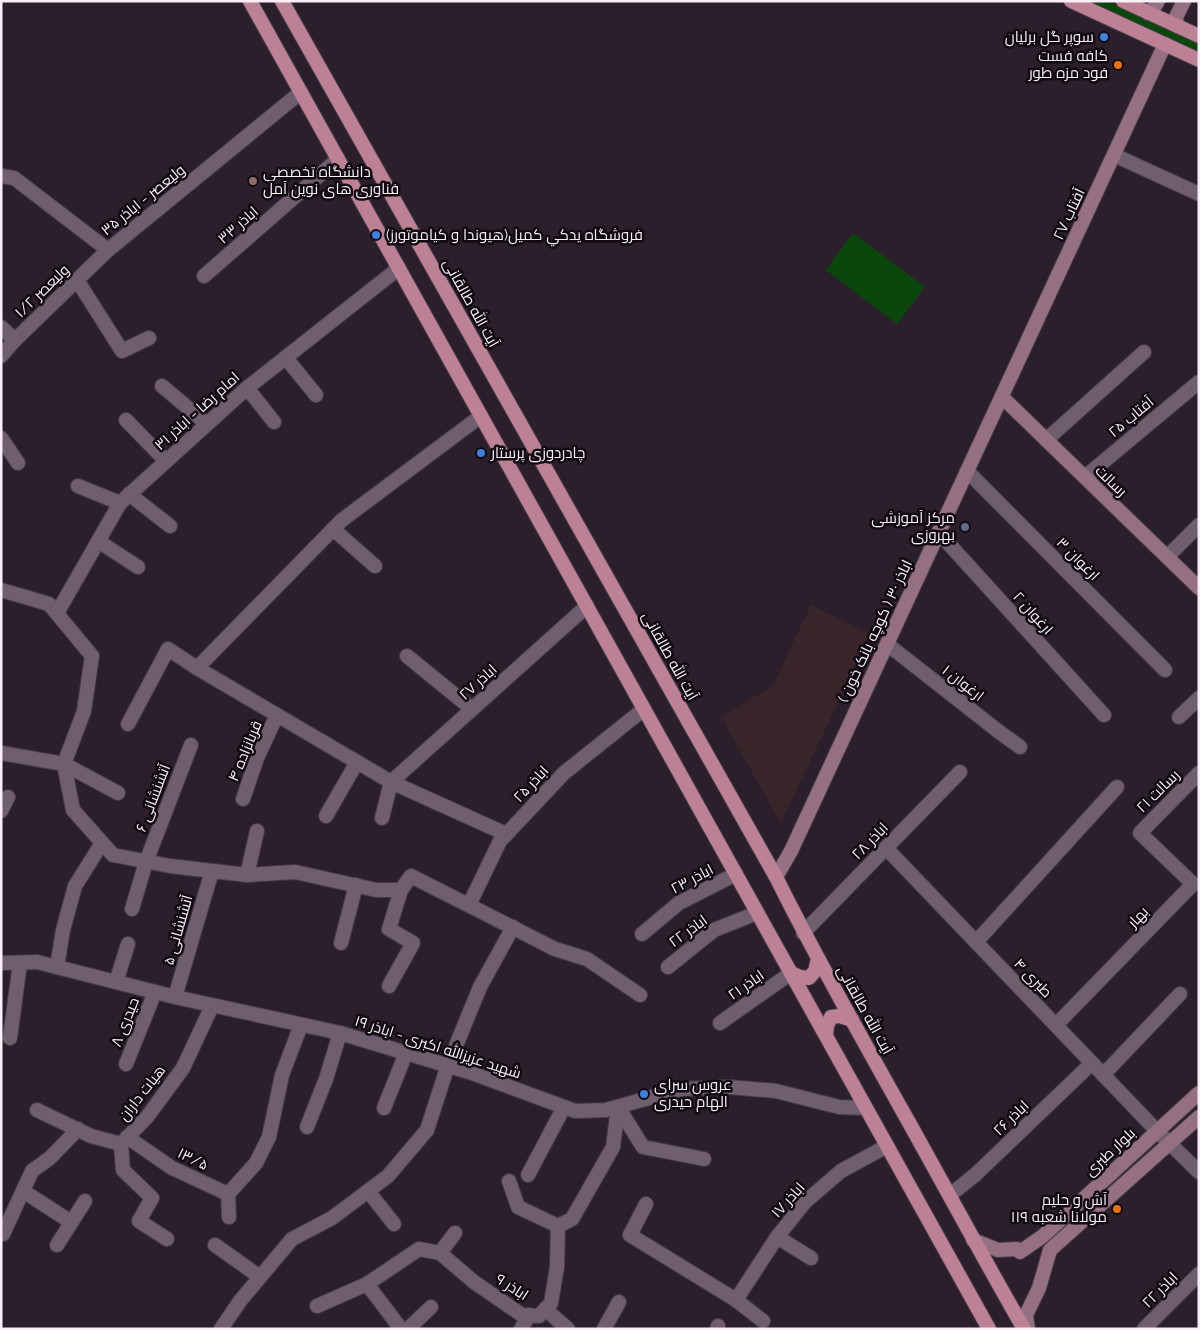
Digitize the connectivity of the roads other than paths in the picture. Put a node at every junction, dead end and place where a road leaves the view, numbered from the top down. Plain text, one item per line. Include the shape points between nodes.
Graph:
1 (250, 1) edge
2 (282, 1) edge
3 (1071, 1) edge
4 (1123, 1) edge
5 (1158, 1) edge
6 (1184, 1) edge
7 (1148, 13) junction
8 (1177, 26) junction
9 (1199, 36) edge
10 (1166, 44) junction
11 (1199, 60) edge
12 (301, 92) junction
13 (1114, 155) junction
14 (338, 159) junction
15 (1, 176) edge
16 (1199, 194) edge
17 (108, 250) junction
18 (399, 268) junction
19 (204, 276) dead end
20 (77, 280) junction
21 (1, 327) edge
22 (150, 338) dead end
23 (15, 340) junction
24 (1144, 352) dead end
25 (1, 356) edge
26 (286, 358) junction
27 (1199, 382) edge
28 (162, 386) dead end
29 (247, 388) junction
30 (316, 395) dead end
31 (1002, 398) junction
32 (481, 416) junction
33 (126, 420) dead end
34 (274, 422) dead end
35 (207, 424) junction
36 (1, 438) edge
37 (1046, 440) junction
38 (166, 461) junction
39 (18, 462) dead end
40 (967, 471) junction
41 (1085, 478) junction
42 (78, 486) dead end
43 (124, 498) junction
44 (1199, 525) edge
45 (170, 526) dead end
46 (333, 529) junction
47 (939, 532) junction
48 (98, 541) junction
49 (1167, 557) junction
50 (375, 566) dead end
51 (138, 567) dead end
52 (1199, 588) edge
53 (1, 590) edge
54 (587, 606) junction
55 (57, 613) junction
56 (887, 644) junction
57 (407, 656) dead end
58 (197, 668) junction
59 (1165, 670) dead end
60 (1199, 698) edge
61 (472, 709) junction
62 (644, 709) junction
63 (277, 715) junction
64 (1104, 715) dead end
65 (1179, 717) dead end
66 (128, 724) dead end
67 (191, 745) dead end
68 (1020, 747) dead end
69 (1, 753) edge
70 (357, 762) junction
71 (64, 764) junction
72 (960, 772) dead end
73 (1199, 773) edge
74 (391, 782) junction
75 (1117, 787) dead end
76 (118, 794) dead end
77 (8, 797) dead end
78 (243, 798) dead end
79 (1, 811) edge
80 (326, 816) dead end
81 (382, 818) dead end
82 (257, 831) dead end
83 (1140, 833) joint
84 (506, 834) junction
85 (102, 843) junction
86 (886, 848) junction
87 (146, 862) junction
88 (212, 871) junction
89 (736, 874) junction
90 (247, 875) junction
91 (776, 877) junction
92 (356, 885) junction
93 (400, 890) junction
94 (470, 905) junction
95 (132, 909) dead end
96 (757, 913) junction
97 (514, 927) junction
98 (803, 933) junction
99 (642, 934) dead end
100 (976, 942) junction
101 (341, 943) dead end
102 (128, 944) dead end
103 (818, 959) junction
104 (1, 963) edge
105 (20, 963) junction
106 (57, 967) junction
107 (668, 967) dead end
108 (791, 973) junction
109 (116, 982) junction
110 (389, 986) dead end
111 (155, 992) junction
112 (1180, 994) dead end
113 (640, 995) dead end
114 (175, 997) junction
115 (212, 1006) junction
116 (852, 1020) junction
117 (720, 1023) dead end
118 (301, 1025) junction
119 (1056, 1025) junction
120 (340, 1033) junction
121 (826, 1035) junction
122 (10, 1038) dead end
123 (406, 1053) junction
124 (1092, 1063) junction
125 (126, 1064) dead end
126 (448, 1065) junction
127 (1103, 1075) junction
128 (1199, 1093) edge
129 (564, 1107) junction
130 (618, 1107) junction
131 (384, 1108) dead end
132 (866, 1108) junction
133 (37, 1110) dead end
134 (1199, 1117) edge
135 (307, 1127) dead end
136 (78, 1129) junction
137 (1157, 1131) junction
138 (124, 1140) junction
139 (1169, 1143) junction
140 (887, 1146) junction
141 (704, 1159) dead end
142 (1199, 1172) edge
143 (528, 1175) dead end
144 (509, 1181) dead end
145 (23, 1191) junction
146 (368, 1191) junction
147 (228, 1194) junction
148 (950, 1196) junction
149 (85, 1201) dead end
150 (646, 1204) dead end
151 (229, 1217) dead end
152 (71, 1222) junction
153 (394, 1224) dead end
154 (558, 1226) junction
155 (455, 1233) dead end
156 (3, 1234) dead end
157 (778, 1237) junction
158 (167, 1239) dead end
159 (973, 1240) junction
160 (57, 1244) dead end
161 (215, 1245) dead end
162 (440, 1253) junction
163 (811, 1258) dead end
164 (1199, 1274) edge
165 (260, 1277) junction
166 (367, 1284) junction
167 (736, 1300) junction
168 (619, 1302) dead end
169 (317, 1306) dead end
170 (430, 1307) dead end
171 (545, 1309) junction
172 (529, 1315) junction
173 (763, 1321) dead end
174 (987, 1328) edge
175 (221, 1329) edge
176 (401, 1329) edge
177 (408, 1329) edge
178 (521, 1329) edge
179 (568, 1329) edge
180 (604, 1329) edge
181 (1024, 1329) edge
182 (1028, 1329) edge
183 (1144, 1329) edge

1 - 12 main road
2 - 91 main road, آیت الله طالقانی
3 - 10 main road
4 - 7 main road
5 - 7 main road
6 - 8 main road via 1176,17
7 - 8 main road
8 - 9 main road
10 - 11 main road
10 - 13 main road, آفتاب ۲۷
12 - 14 main road
12 - 17 street, ولیعصر - اباذر ۳۵
13 - 16 street
13 - 31 main road, آفتاب ۲۷
14 - 18 main road
14 - 19 street, اباذر ۳۳
15 - 17 street, ولیعصر - اباذر ۳۵ via 14,178
17 - 20 street, ولیعصر ۱/۲
18 - 26 street, امام رضا - اباذر ۳۱
18 - 32 main road
20 - 22 street via 122,351
20 - 23 street, ولیعصر ۱/۲
21 - 23 street
23 - 25 street, ولیعصر ۱/۲
24 - 37 street
26 - 29 street, امام رضا - اباذر ۳۱
26 - 30 street
27 - 41 street, آفتاب ۲۵
28 - 35 street
29 - 34 street
29 - 35 street, امام رضا - اباذر ۳۱
31 - 37 main road, رسالت
31 - 40 main road, اباذر ۳۰ ( کوچه بانک خون )
32 - 46 street
32 - 54 main road
33 - 38 street
35 - 38 street, امام رضا - اباذر ۳۱
36 - 39 street
37 - 41 main road, رسالت
38 - 43 street, امام رضا - اباذر ۳۱
40 - 47 main road, اباذر ۳۰ ( کوچه بانک خون )
40 - 59 street, ارغوان ۳
41 - 49 main road, رسالت
42 - 43 street
43 - 45 street
43 - 48 street, امام رضا - اباذر ۳۱
44 - 49 street
46 - 50 street
46 - 58 street
47 - 56 main road, اباذر ۳۰ ( کوچه بانک خون )
47 - 64 street, ارغوان ۲
48 - 51 street
48 - 55 street, امام رضا - اباذر ۳۱
49 - 52 main road, رسالت
53 - 55 street via 49,604
54 - 61 street, اباذر ۲۷
54 - 62 main road
55 - 71 street via 92,656 84,711
56 - 68 street, ارغوان ۱
56 - 91 main road, اباذر ۳۰ ( کوچه بانک خون )
57 - 61 street
58 - 63 street
58 - 66 street via 168,649
60 - 65 street
61 - 74 street, اباذر ۲۷
62 - 84 street, اباذر ۲۵ via 564,773
62 - 89 main road
63 - 70 street
63 - 78 street, قربانزاده ۴
67 - 87 street, آتشنشانی ۶
69 - 71 street
70 - 74 street
70 - 80 street
71 - 76 street
71 - 85 street via 73,810
72 - 86 street, اباذر ۲۸
73 - 83 street, رسالت ۲۱
74 - 81 street
74 - 84 street
75 - 100 street
77 - 79 street
82 - 90 street
83 - 119 street, بهار via 1193,884
84 - 94 street, اباذر ۲۵
85 - 87 street via 112,855
85 - 106 street via 75,886
86 - 98 street, اباذر ۲۸
86 - 100 street, طبری ۴
87 - 88 street
87 - 95 street, آتشنشانی ۶
88 - 90 street
88 - 114 street, آتشنشانی ۵
89 - 96 main road
89 - 99 street, اباذر ۲۳ via 679,903
90 - 92 street via 295,872
91 - 98 main road, آیت الله طالقانی
92 - 93 street via 376,890
92 - 101 street
93 - 94 street via 411,876
93 - 110 street via 389,929 412,943
94 - 97 street
96 - 107 street, اباذر ۲۲ via 714,930
96 - 108 main road
97 - 113 street via 555,949 587,959
97 - 126 street via 480,987
98 - 103 main road, آیت الله طالقانی
100 - 119 street, طبری ۴
102 - 109 street
103 - 108 main road via 809,978
103 - 116 main road, آیت الله طالقانی
104 - 105 street, شهید عزیزالله اکبری - اباذر ۱۹
105 - 106 street, شهید عزیزالله اکبری - اباذر ۱۹ via 38,962
105 - 122 street
106 - 109 street, شهید عزیزالله اکبری - اباذر ۱۹
108 - 117 street, اباذر ۲۱
108 - 121 main road
109 - 111 street, شهید عزیزالله اکبری - اباذر ۱۹
111 - 114 street, شهید عزیزالله اکبری - اباذر ۱۹
111 - 125 street, حیدری ۸
112 - 127 street
114 - 115 street, شهید عزیزالله اکبری - اباذر ۱۹
115 - 118 street, شهید عزیزالله اکبری - اباذر ۱۹
115 - 138 street, هیات داران via 182,1068 147,1117
116 - 121 main road via 831,1017
116 - 148 main road, آیت الله طالقانی
118 - 120 street, شهید عزیزالله اکبری - اباذر ۱۹
118 - 147 street via 282,1074 269,1136 256,1163
119 - 124 street, طبری ۴
120 - 123 street, شهید عزیزالله اکبری - اباذر ۱۹
120 - 135 street
121 - 132 main road
123 - 126 street, شهید عزیزالله اکبری - اباذر ۱۹
123 - 131 street
124 - 127 street, طبری ۴
124 - 148 street, اباذر ۲۶
126 - 129 street, شهید عزیزالله اکبری - اباذر ۱۹
126 - 146 street via 427,1130 388,1176
127 - 137 street, طبری ۴
128 - 137 main road, بلوار طبری
129 - 130 street, شهید عزیزالله اکبری - اباذر ۱۹ via 575,1111
129 - 143 street
130 - 132 street, شهید عزیزالله اکبری - اباذر ۱۹ via 682,1089 729,1087 776,1091 838,1107
130 - 141 street via 643,1147
130 - 154 street via 613,1147 572,1219
132 - 140 main road
133 - 136 street, هیات داران
134 - 139 main road
136 - 138 street, هیات داران via 91,1136
136 - 145 street via 50,1158 32,1171
137 - 139 street, طبری ۴
137 - 159 main road, بلوار طبری via 1043,1236 1020,1252 1016,1248 998,1250
138 - 147 street, ۱۳/۵ via 172,1168
138 - 158 street via 123,1170 152,1198 139,1221
139 - 142 street, طبری ۴
139 - 182 main road via 1050,1250 1039,1288 1026,1315
140 - 157 street, اباذر ۱۷ via 841,1171 804,1202
140 - 174 main road
144 - 154 street via 518,1207
145 - 152 street
145 - 156 street
146 - 153 street
146 - 165 street via 332,1218 292,1239
147 - 151 street
148 - 159 main road, آیت الله طالقانی
149 - 152 street
150 - 167 street via 630,1235
152 - 160 street
154 - 171 street via 557,1267 551,1303
155 - 162 street
157 - 163 street
157 - 167 street, اباذر ۱۷
159 - 181 main road, آیت الله طالقانی
161 - 165 street
162 - 166 street via 419,1249
162 - 172 street, اباذر ۹ via 474,1282 522,1315
164 - 183 street, اباذر ۲۲
165 - 175 street
166 - 169 street
166 - 176 street
167 - 173 street
168 - 180 street
170 - 177 street
171 - 172 street, اباذر ۹ via 539,1316
171 - 179 street, اباذر ۹
172 - 178 street

